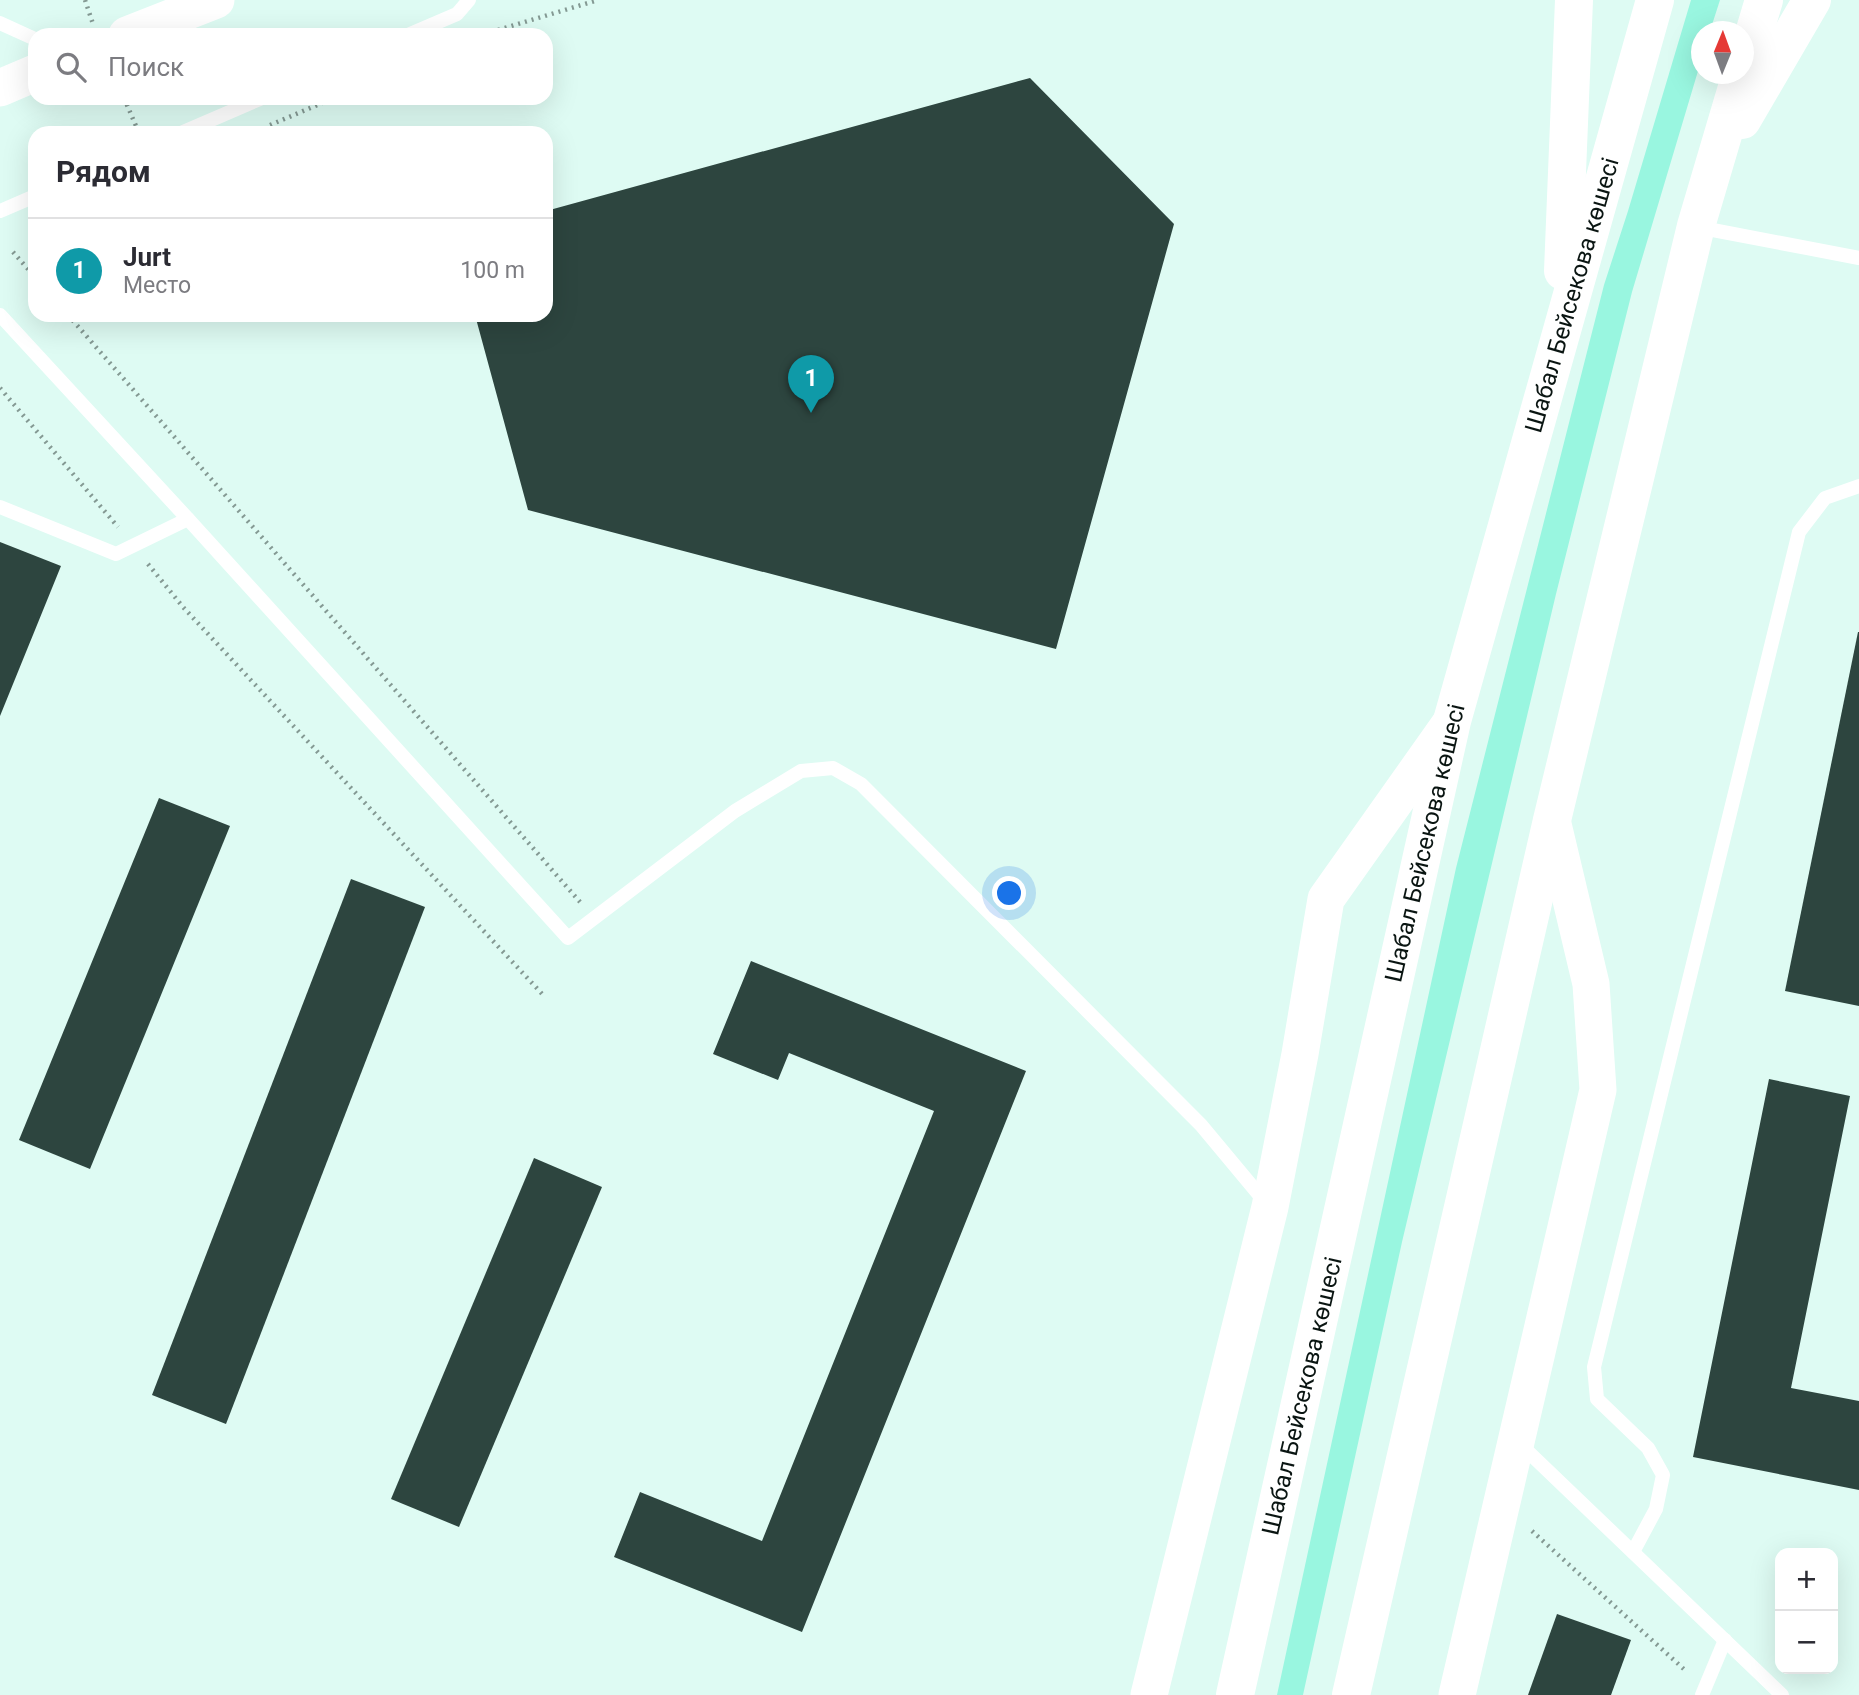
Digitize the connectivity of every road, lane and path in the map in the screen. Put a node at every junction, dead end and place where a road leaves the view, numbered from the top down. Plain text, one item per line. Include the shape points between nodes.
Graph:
1 (85, 0) edge
2 (216, 0) edge
3 (469, 0) edge
4 (598, 0) edge
5 (1574, 0) edge
6 (1655, 0) edge
7 (1764, 0) edge
8 (1812, 0) edge
9 (0, 23) edge
10 (95, 28) edge
11 (145, 28) edge
12 (424, 28) edge
13 (508, 28) edge
14 (1754, 34) edge
15 (28, 36) edge
16 (28, 76) edge
17 (1738, 84) edge
18 (0, 88) edge
19 (127, 105) edge
20 (246, 105) edge
21 (317, 105) edge
22 (136, 126) edge
23 (197, 126) edge
24 (266, 126) edge
25 (1711, 174) junction
26 (28, 199) edge
27 (0, 211) edge
28 (1696, 226) junction
29 (13, 252) dead end
30 (1859, 258) edge
31 (28, 269) edge
32 (0, 315) edge
33 (74, 322) edge
34 (1561, 336) junction
35 (0, 388) edge
36 (1859, 485) edge
37 (0, 507) edge
38 (188, 519) junction
39 (134, 545) junction
40 (1451, 721) junction
41 (1552, 820) junction
42 (594, 918) junction
43 (545, 997) dead end
44 (1270, 1207) junction
45 (1517, 1441) junction
46 (1531, 1530) dead end
47 (1633, 1552) junction
48 (1725, 1640) junction
49 (1703, 1692) edge
50 (1149, 1695) edge
51 (1235, 1695) edge
52 (1351, 1695) edge
53 (1457, 1695) edge
54 (1782, 1695) edge

1 - 10 path
2 - 11 street
3 - 12 lane via 457,14
4 - 13 path
5 - 34 main road
6 - 34 main road, Шабал Бейсекова көшесі
7 - 14 main road
8 - 25 main road
9 - 15 lane
16 - 18 street
17 - 25 main road
19 - 22 path
20 - 23 lane
21 - 24 path
25 - 28 main road
26 - 27 lane
28 - 30 lane
28 - 41 main road
29 - 31 path
32 - 38 lane
33 - 42 path
34 - 40 main road, Шабал Бейсекова көшесі
35 - 39 path
36 - 47 lane via 1825,498 1799,532 1594,1367 1597,1399 1648,1448 1663,1475 1657,1509
37 - 39 lane via 116,554
38 - 39 lane
38 - 42 lane via 568,939
39 - 43 path via 183,607
40 - 44 street via 1326,899
40 - 51 main road, Шабал Бейсекова көшесі
41 - 45 street via 1591,984 1598,1090
41 - 52 main road
42 - 44 lane via 734,811 801,771 833,768 861,784 1201,1125
44 - 50 street
45 - 47 lane
45 - 53 street
46 - 49 path
47 - 48 lane
48 - 49 lane
48 - 54 lane

